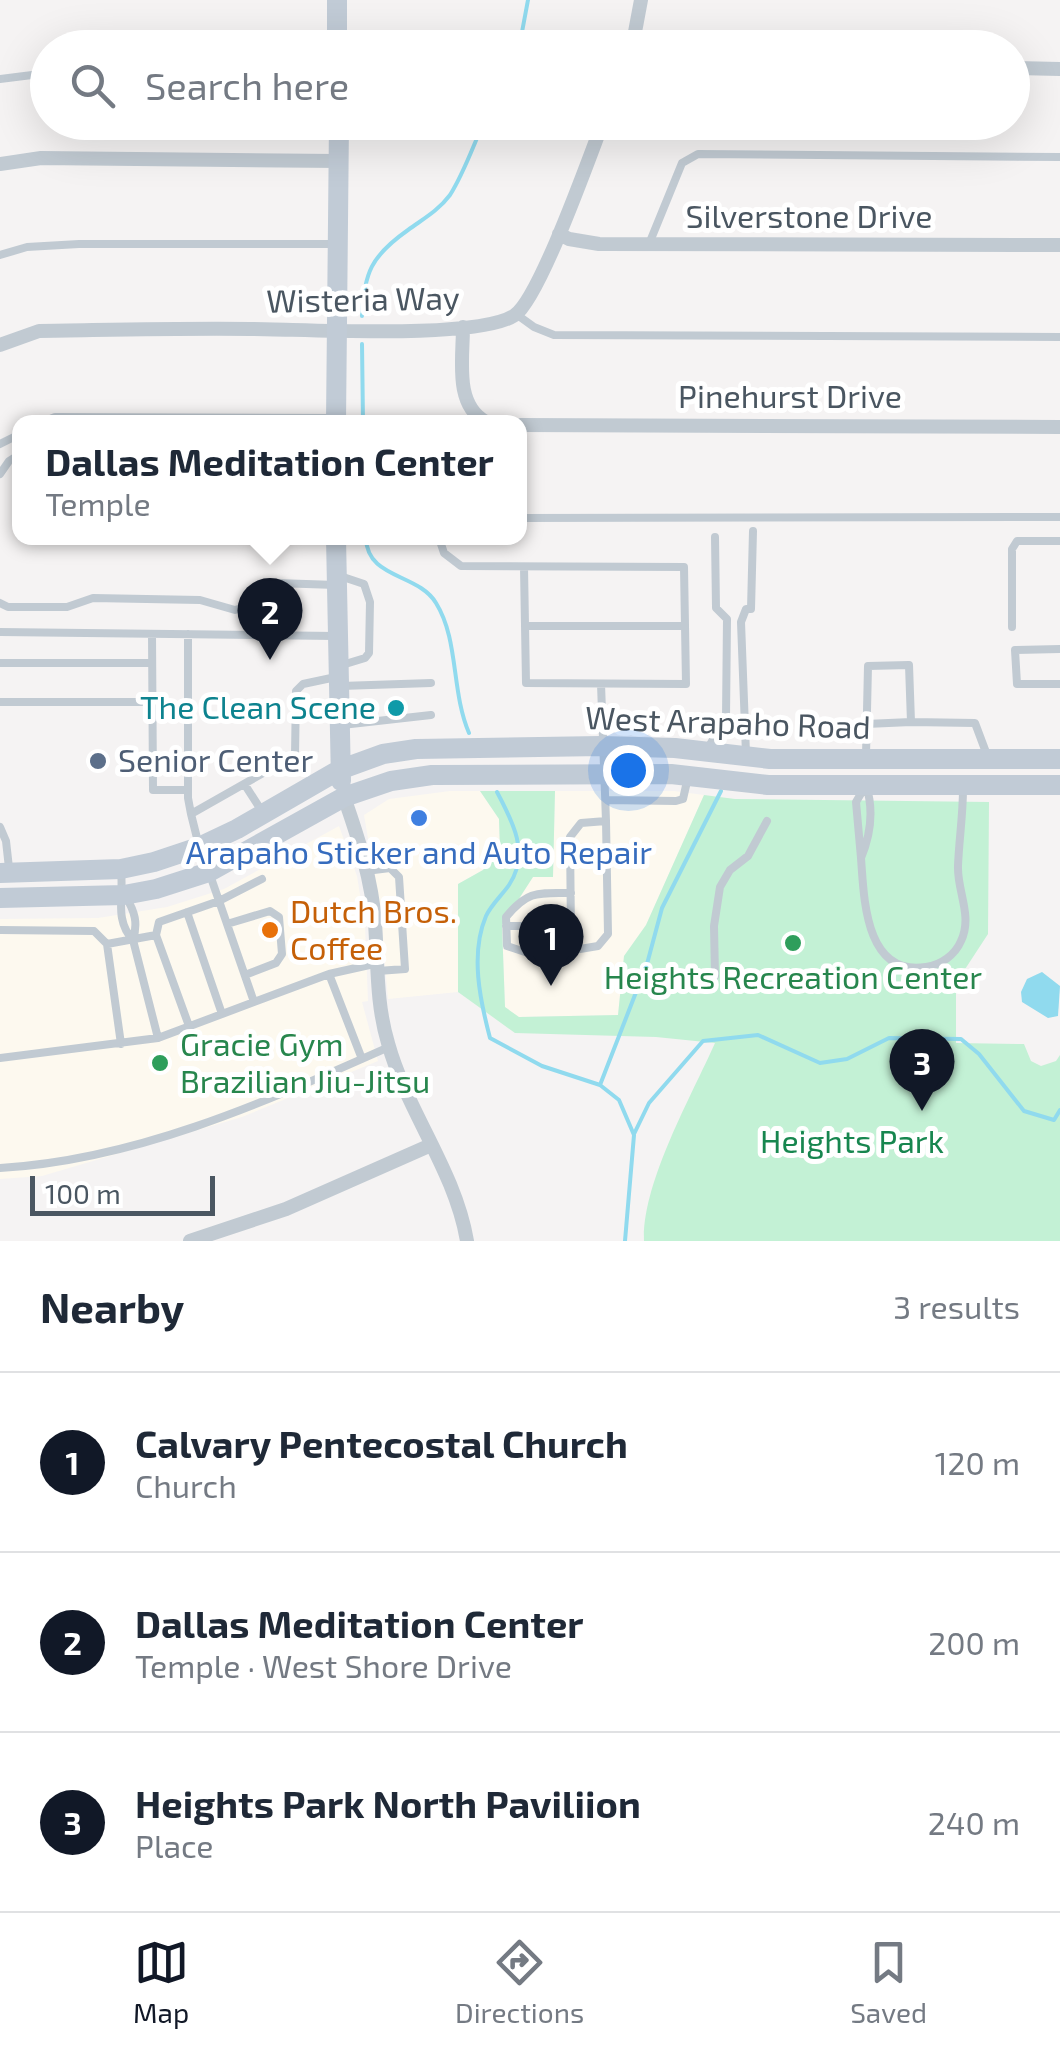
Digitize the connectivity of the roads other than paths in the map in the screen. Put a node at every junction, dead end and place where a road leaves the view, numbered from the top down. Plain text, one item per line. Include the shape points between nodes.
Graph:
1 (337, 0) edge
2 (641, 0) edge
3 (338, 30) edge
4 (635, 30) edge
5 (1030, 68) edge
6 (1060, 68) edge
7 (30, 76) edge
8 (0, 79) edge
9 (338, 140) edge
10 (597, 140) edge
11 (1060, 157) edge
12 (339, 161) junction
13 (0, 164) edge
14 (559, 234) junction
15 (338, 244) junction
16 (649, 244) junction
17 (1060, 245) edge
18 (0, 256) edge
19 (516, 314) junction
20 (464, 327) junction
21 (336, 330) junction
22 (1060, 337) edge
23 (0, 345) edge
24 (336, 415) edge
25 (474, 415) edge
26 (527, 425) edge
27 (1060, 427) edge
28 (1060, 517) edge
29 (527, 518) edge
30 (753, 531) dead end
31 (715, 538) dead end
32 (1060, 541) edge
33 (336, 545) edge
34 (441, 545) edge
35 (524, 566) junction
36 (336, 580) junction
37 (0, 603) edge
38 (525, 626) junction
39 (684, 626) junction
40 (1012, 627) dead end
41 (0, 632) edge
42 (152, 634) junction
43 (188, 634) junction
44 (336, 636) junction
45 (1060, 649) edge
46 (0, 663) edge
47 (152, 663) junction
48 (336, 676) junction
49 (432, 682) dead end
50 (601, 684) junction
51 (1060, 684) edge
52 (0, 702) edge
53 (152, 702) junction
54 (432, 715) dead end
55 (911, 722) junction
56 (866, 724) junction
57 (338, 726) junction
58 (601, 746) junction
59 (706, 752) junction
60 (746, 758) junction
61 (866, 759) junction
62 (989, 759) junction
63 (1060, 759) edge
64 (339, 770) junction
65 (606, 774) junction
66 (688, 776) junction
67 (246, 785) junction
68 (866, 785) junction
69 (963, 786) junction
70 (1060, 786) edge
71 (188, 790) junction
72 (344, 797) junction
73 (606, 800) junction
74 (263, 813) junction
75 (190, 814) junction
76 (606, 820) junction
77 (767, 820) dead end
78 (0, 827) edge
79 (200, 847) junction
80 (861, 858) junction
81 (121, 868) junction
82 (366, 871) junction
83 (209, 872) junction
84 (5, 873) edge
85 (262, 879) dead end
86 (571, 893) junction
87 (124, 894) junction
88 (5, 898) edge
89 (219, 901) junction
90 (188, 912) junction
91 (227, 924) junction
92 (506, 926) junction
93 (571, 926) junction
94 (0, 930) edge
95 (156, 935) junction
96 (133, 940) junction
97 (106, 944) junction
98 (575, 946) junction
99 (524, 952) dead end
100 (543, 952) dead end
101 (375, 967) junction
102 (328, 974) junction
103 (245, 975) junction
104 (715, 976) dead end
105 (254, 1002) junction
106 (222, 1014) junction
107 (189, 1026) junction
108 (158, 1038) junction
109 (121, 1044) junction
110 (389, 1048) junction
111 (0, 1058) edge
112 (362, 1059) junction
113 (431, 1145) junction
114 (0, 1168) edge
115 (190, 1241) edge
116 (467, 1241) edge

1 - 3 main road
2 - 4 street
5 - 6 street
7 - 8 lane
9 - 12 main road
10 - 14 street
11 - 16 lane via 698,154 682,163
12 - 13 street via 41,158
12 - 15 main road
14 - 16 street, Silverstone Drive via 584,242
14 - 19 street
15 - 18 lane via 79,244
15 - 21 main road
16 - 17 street, Silverstone Drive
19 - 20 street, Wisteria Way
19 - 22 lane via 554,335
20 - 21 street, Wisteria Way
20 - 25 street via 465,401
21 - 23 street, Wisteria Way via 39,331
21 - 24 main road
26 - 27 street, Pinehurst Drive
28 - 29 lane
30 - 60 lane via 752,610 741,622
31 - 59 lane via 716,608 727,620 726,717
32 - 40 lane via 1017,541 1012,548
33 - 36 main road
34 - 35 lane via 461,566
35 - 38 lane
35 - 39 lane via 684,566
36 - 37 lane via 276,583 252,605 235,610 200,600 93,598 67,607
36 - 44 main road
36 - 48 lane via 364,584 370,602 369,653
38 - 39 lane
38 - 50 lane via 526,683
39 - 50 lane via 686,684
41 - 42 lane
42 - 43 lane
42 - 47 lane
43 - 44 lane
43 - 71 lane
44 - 48 main road
45 - 51 lane via 1015,650 1018,684
46 - 47 lane
47 - 53 lane
48 - 49 lane
48 - 57 main road
48 - 67 lane via 296,692 295,755
50 - 58 lane
52 - 53 lane
53 - 71 lane via 153,790
54 - 57 lane
55 - 56 lane
55 - 56 lane via 909,665 868,666
55 - 62 lane via 974,723
56 - 61 lane
57 - 64 main road
58 - 59 main road, West Arapaho Road
58 - 64 main road, West Arapaho Road via 416,749
58 - 65 lane
59 - 60 main road, West Arapaho Road
60 - 61 main road, West Arapaho Road
61 - 62 main road, West Arapaho Road
61 - 68 main road
62 - 63 main road, West Arapaho Road
64 - 72 main road
64 - 74 main road, West Arapaho Road
65 - 66 main road, West Arapaho Road
65 - 72 main road, West Arapaho Road via 432,775
65 - 73 lane
66 - 68 main road, West Arapaho Road
66 - 73 lane via 684,799
67 - 74 lane
67 - 75 lane
68 - 69 main road, West Arapaho Road
68 - 80 lane via 869,839
68 - 80 lane via 856,802
69 - 70 main road, West Arapaho Road
69 - 80 lane via 958,866 966,927 952,955 916,968 881,952 868,922
71 - 75 lane
72 - 82 street
72 - 83 main road, West Arapaho Road
73 - 76 lane
74 - 79 main road, West Arapaho Road
75 - 79 lane
76 - 86 lane via 573,830
76 - 98 lane via 608,934 598,946
77 - 104 lane via 748,856 720,887
78 - 84 lane
79 - 81 main road, West Arapaho Road
81 - 84 main road, West Arapaho Road
81 - 87 lane
82 - 101 street
82 - 101 lane via 390,868 400,877 405,969
83 - 87 main road, West Arapaho Road
83 - 89 lane
84 - 88 main road
85 - 89 lane
86 - 92 lane via 526,896
86 - 93 lane
87 - 88 main road, West Arapaho Road
87 - 96 lane via 120,910
89 - 90 lane
89 - 91 lane
90 - 95 lane via 159,922
90 - 106 lane
91 - 103 lane
91 - 103 lane via 270,911 280,918 282,954
92 - 93 lane
92 - 99 lane via 507,946
93 - 98 lane
94 - 97 lane via 84,929
95 - 96 lane
95 - 107 lane
96 - 97 lane
96 - 108 lane
97 - 109 lane
98 - 100 lane
101 - 102 lane
101 - 110 street
102 - 105 lane
102 - 112 lane
103 - 105 lane
105 - 106 lane
106 - 107 lane
107 - 108 lane
108 - 109 lane
109 - 111 lane
110 - 112 lane
110 - 113 street
112 - 114 lane via 162,1138 60,1163
113 - 115 street via 286,1209
113 - 116 street

